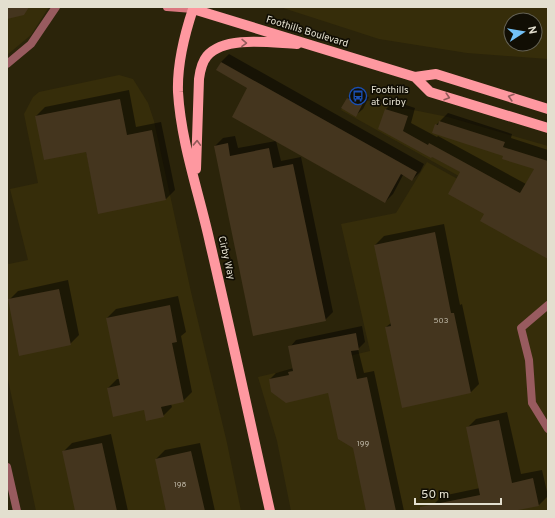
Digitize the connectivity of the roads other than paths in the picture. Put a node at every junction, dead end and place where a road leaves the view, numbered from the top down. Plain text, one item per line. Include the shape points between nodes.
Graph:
1 (56, 7) edge
2 (167, 7) edge
3 (191, 8) edge
4 (310, 45) junction
5 (7, 64) edge
6 (415, 77) junction
7 (548, 108) edge
8 (548, 128) edge
9 (196, 182) junction
10 (548, 305) edge
11 (548, 429) edge
12 (7, 467) edge
13 (17, 511) edge
14 (270, 511) edge

1 - 5 street via 31,44
2 - 3 main road
3 - 4 main road, Foothills Boulevard
3 - 9 main road, Cirby Way via 182,44 178,92
4 - 6 main road, Foothills Boulevard
9 -> 4 main road via 199,79 200,70 207,56 223,46 238,42
7 -> 6 main road, Foothills Boulevard via 436,74
6 -> 8 main road, Foothills Boulevard via 430,92
9 - 14 main road, Cirby Way
10 - 11 street via 521,328 529,360 532,403
12 - 13 street

